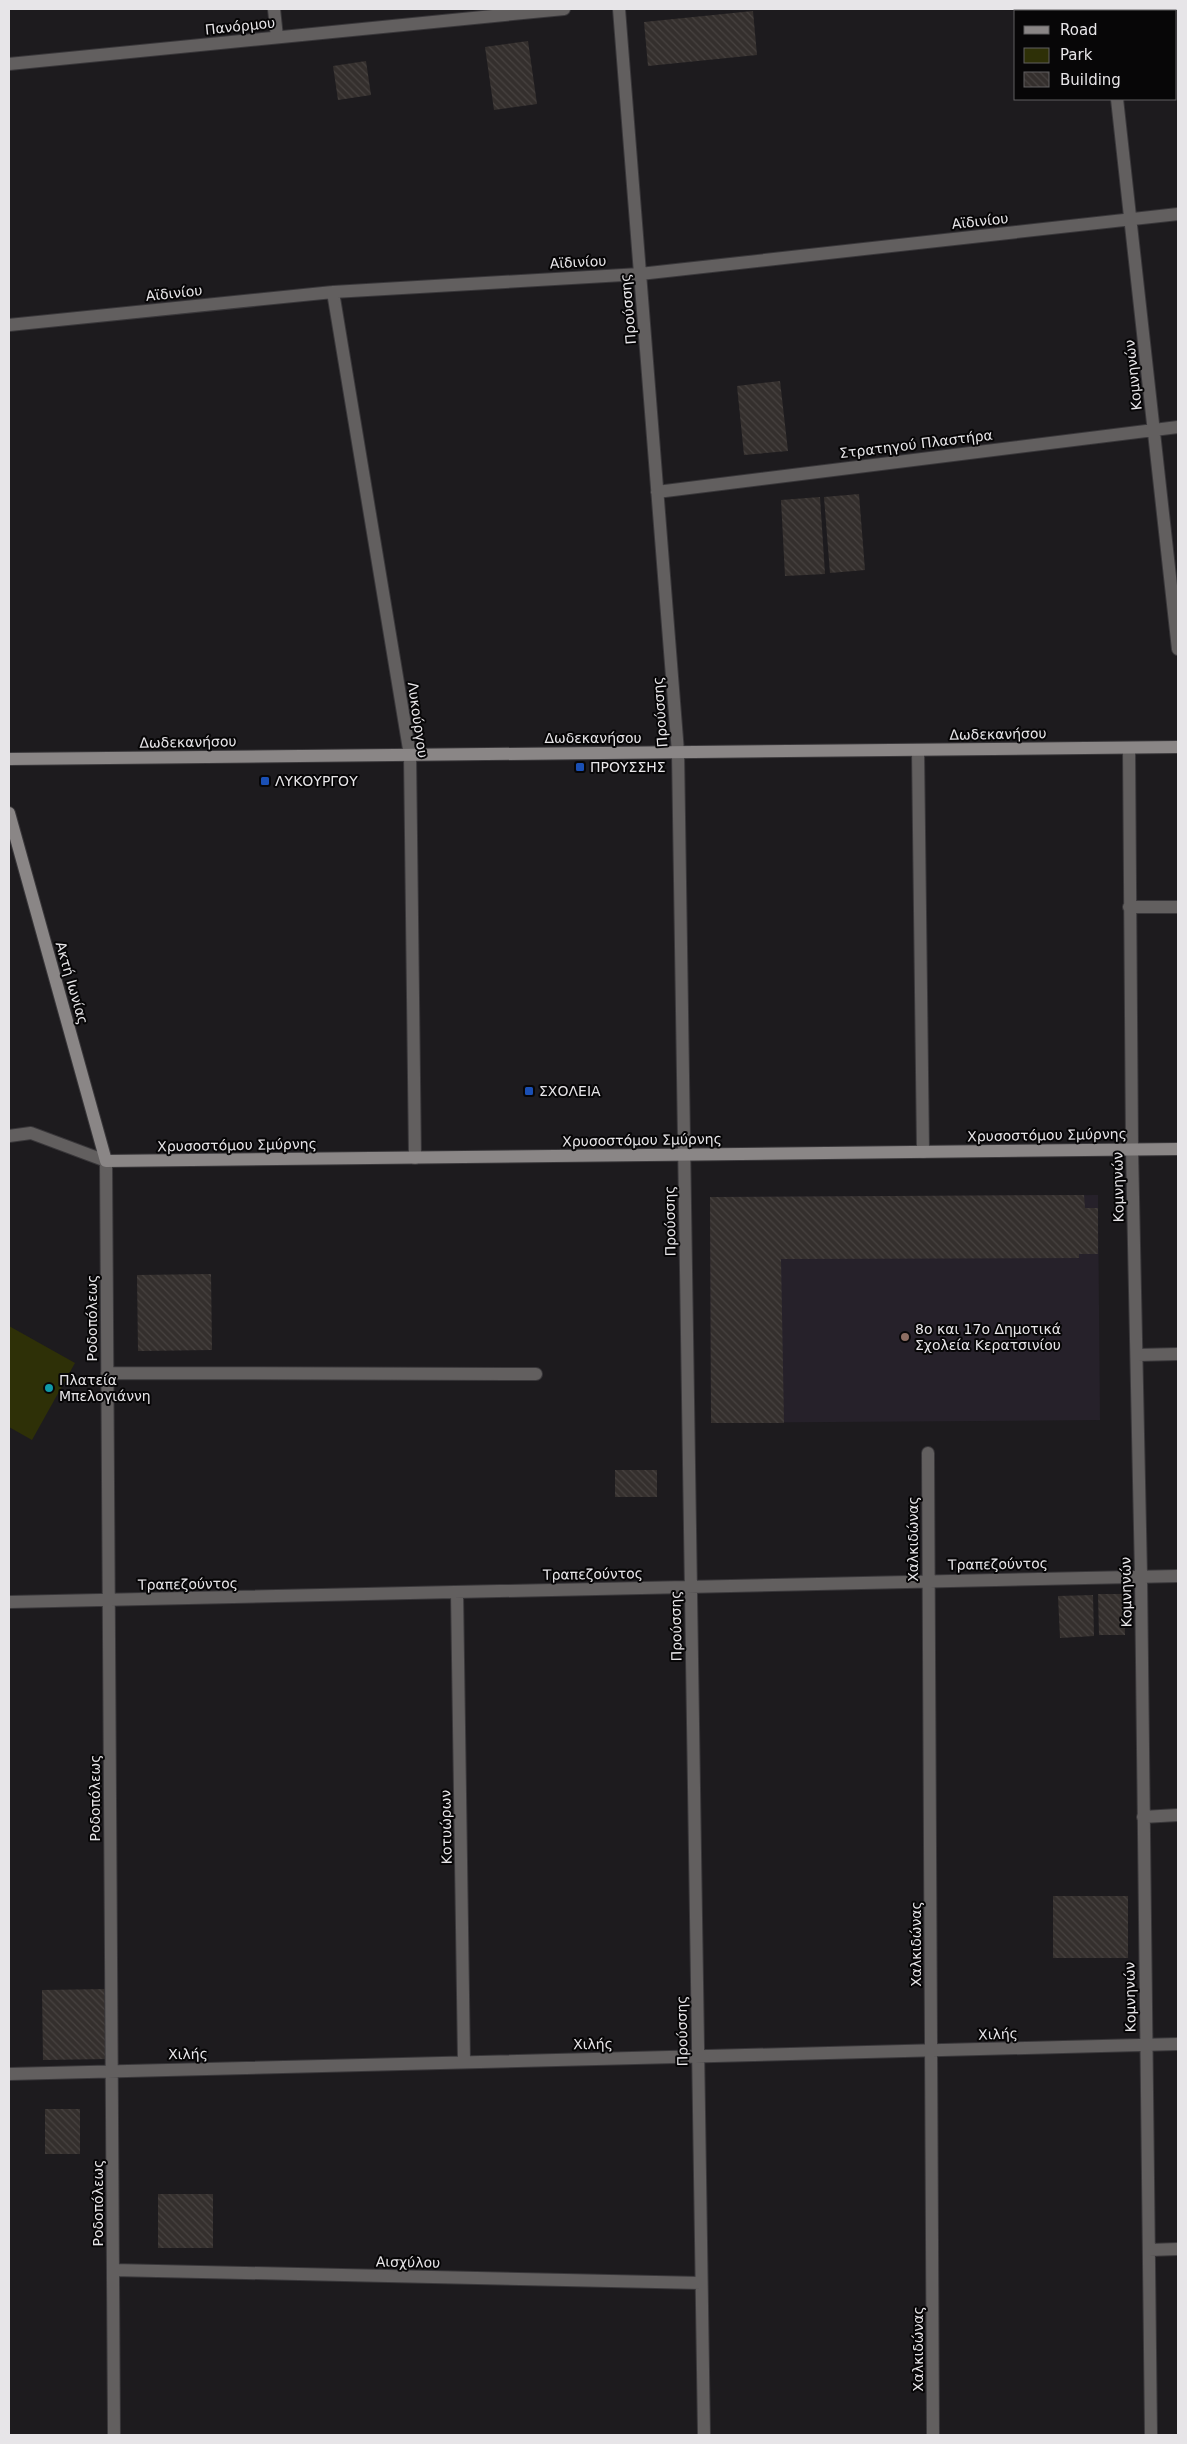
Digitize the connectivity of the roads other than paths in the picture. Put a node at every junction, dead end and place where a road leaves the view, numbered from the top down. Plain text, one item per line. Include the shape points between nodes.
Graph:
1 (274, 9) edge
2 (564, 9) edge
3 (618, 9) edge
4 (278, 37) junction
5 (9, 64) edge
6 (1116, 100) edge
7 (1178, 214) edge
8 (1130, 220) junction
9 (640, 274) junction
10 (333, 292) junction
11 (9, 324) edge
12 (1178, 427) edge
13 (1154, 428) junction
14 (658, 492) junction
15 (1178, 649) edge
16 (1178, 747) edge
17 (1129, 748) junction
18 (918, 750) junction
19 (678, 752) junction
20 (410, 755) junction
21 (9, 759) edge
22 (9, 813) edge
23 (1129, 907) junction
24 (1178, 907) edge
25 (9, 1136) edge
26 (1132, 1149) junction
27 (1178, 1149) edge
28 (923, 1152) junction
29 (684, 1154) junction
30 (415, 1158) junction
31 (106, 1162) junction
32 (1178, 1354) edge
33 (1137, 1355) junction
34 (107, 1373) junction
35 (536, 1374) dead end
36 (928, 1453) dead end
37 (1141, 1576) junction
38 (1178, 1576) edge
39 (928, 1581) junction
40 (691, 1587) junction
41 (457, 1592) junction
42 (109, 1601) junction
43 (9, 1602) edge
44 (1178, 1816) edge
45 (1144, 1817) junction
46 (1178, 2044) edge
47 (1146, 2045) junction
48 (932, 2051) junction
49 (698, 2056) junction
50 (464, 2062) junction
51 (112, 2071) junction
52 (9, 2074) edge
53 (1148, 2250) junction
54 (1178, 2250) edge
55 (113, 2270) junction
56 (701, 2283) junction
57 (114, 2435) edge
58 (704, 2435) edge
59 (933, 2435) edge
60 (1151, 2435) edge

1 - 4 street
2 - 4 street, Πανόρμου
3 - 9 street, Προύσσης
4 - 5 street, Πανόρμου
6 - 8 street, Κομνηνών
7 - 8 street, Αϊδινίου
8 - 9 street, Αϊδινίου
8 - 13 street, Κομνηνών
9 - 10 street, Αϊδινίου
9 - 14 street, Προύσσης
10 - 11 street, Αϊδινίου
10 - 20 street, Λυκούργου
12 - 13 street, Στρατηγού Πλαστήρα
13 - 14 street, Στρατηγού Πλαστήρα
13 - 15 street, Κομνηνών
14 - 19 street, Προύσσης
16 - 17 street, Δωδεκανήσου
17 - 18 street, Δωδεκανήσου
17 - 23 street, Κομνηνών
18 - 19 street, Δωδεκανήσου
18 - 28 street
19 - 20 street, Δωδεκανήσου
19 - 29 street, Προύσσης
20 - 21 street, Δωδεκανήσου
20 - 30 street, Λυκούργου
22 - 31 street, Ακτή Ιωνίας
23 - 24 street
23 - 26 street, Κομνηνών
25 - 31 street via 31,1133
26 - 27 street, Χρυσοστόμου Σμύρνης
26 - 28 street, Χρυσοστόμου Σμύρνης
26 - 33 street, Κομνηνών
28 - 29 street, Χρυσοστόμου Σμύρνης
29 - 30 street, Χρυσοστόμου Σμύρνης
29 - 40 street, Προύσσης
30 - 31 street, Χρυσοστόμου Σμύρνης
31 - 34 street, Ροδοπόλεως
32 - 33 street
33 - 37 street, Κομνηνών
34 - 35 street
34 - 42 street, Ροδοπόλεως
36 - 39 street, Χαλκιδώνας
37 - 38 street, Τραπεζούντος
37 - 39 street, Τραπεζούντος
37 - 45 street, Κομνηνών
39 - 40 street, Τραπεζούντος
39 - 48 street, Χαλκιδώνας
40 - 41 street, Τραπεζούντος
40 - 49 street, Προύσσης
41 - 42 street, Τραπεζούντος
41 - 50 street, Κοτυώρων
42 - 43 street, Τραπεζούντος
42 - 51 street, Ροδοπόλεως
44 - 45 street
45 - 47 street, Κομνηνών
46 - 47 street, Χιλής
47 - 48 street, Χιλής
47 - 53 street, Κομνηνών
48 - 49 street, Χιλής
48 - 59 street, Χαλκιδώνας
49 - 50 street, Χιλής
49 - 56 street, Προύσσης
50 - 51 street, Χιλής
51 - 52 street, Χιλής
51 - 55 street, Ροδοπόλεως
53 - 54 street
53 - 60 street, Κομνηνών
55 - 56 street, Αισχύλου
55 - 57 street, Ροδοπόλεως
56 - 58 street, Προύσσης

